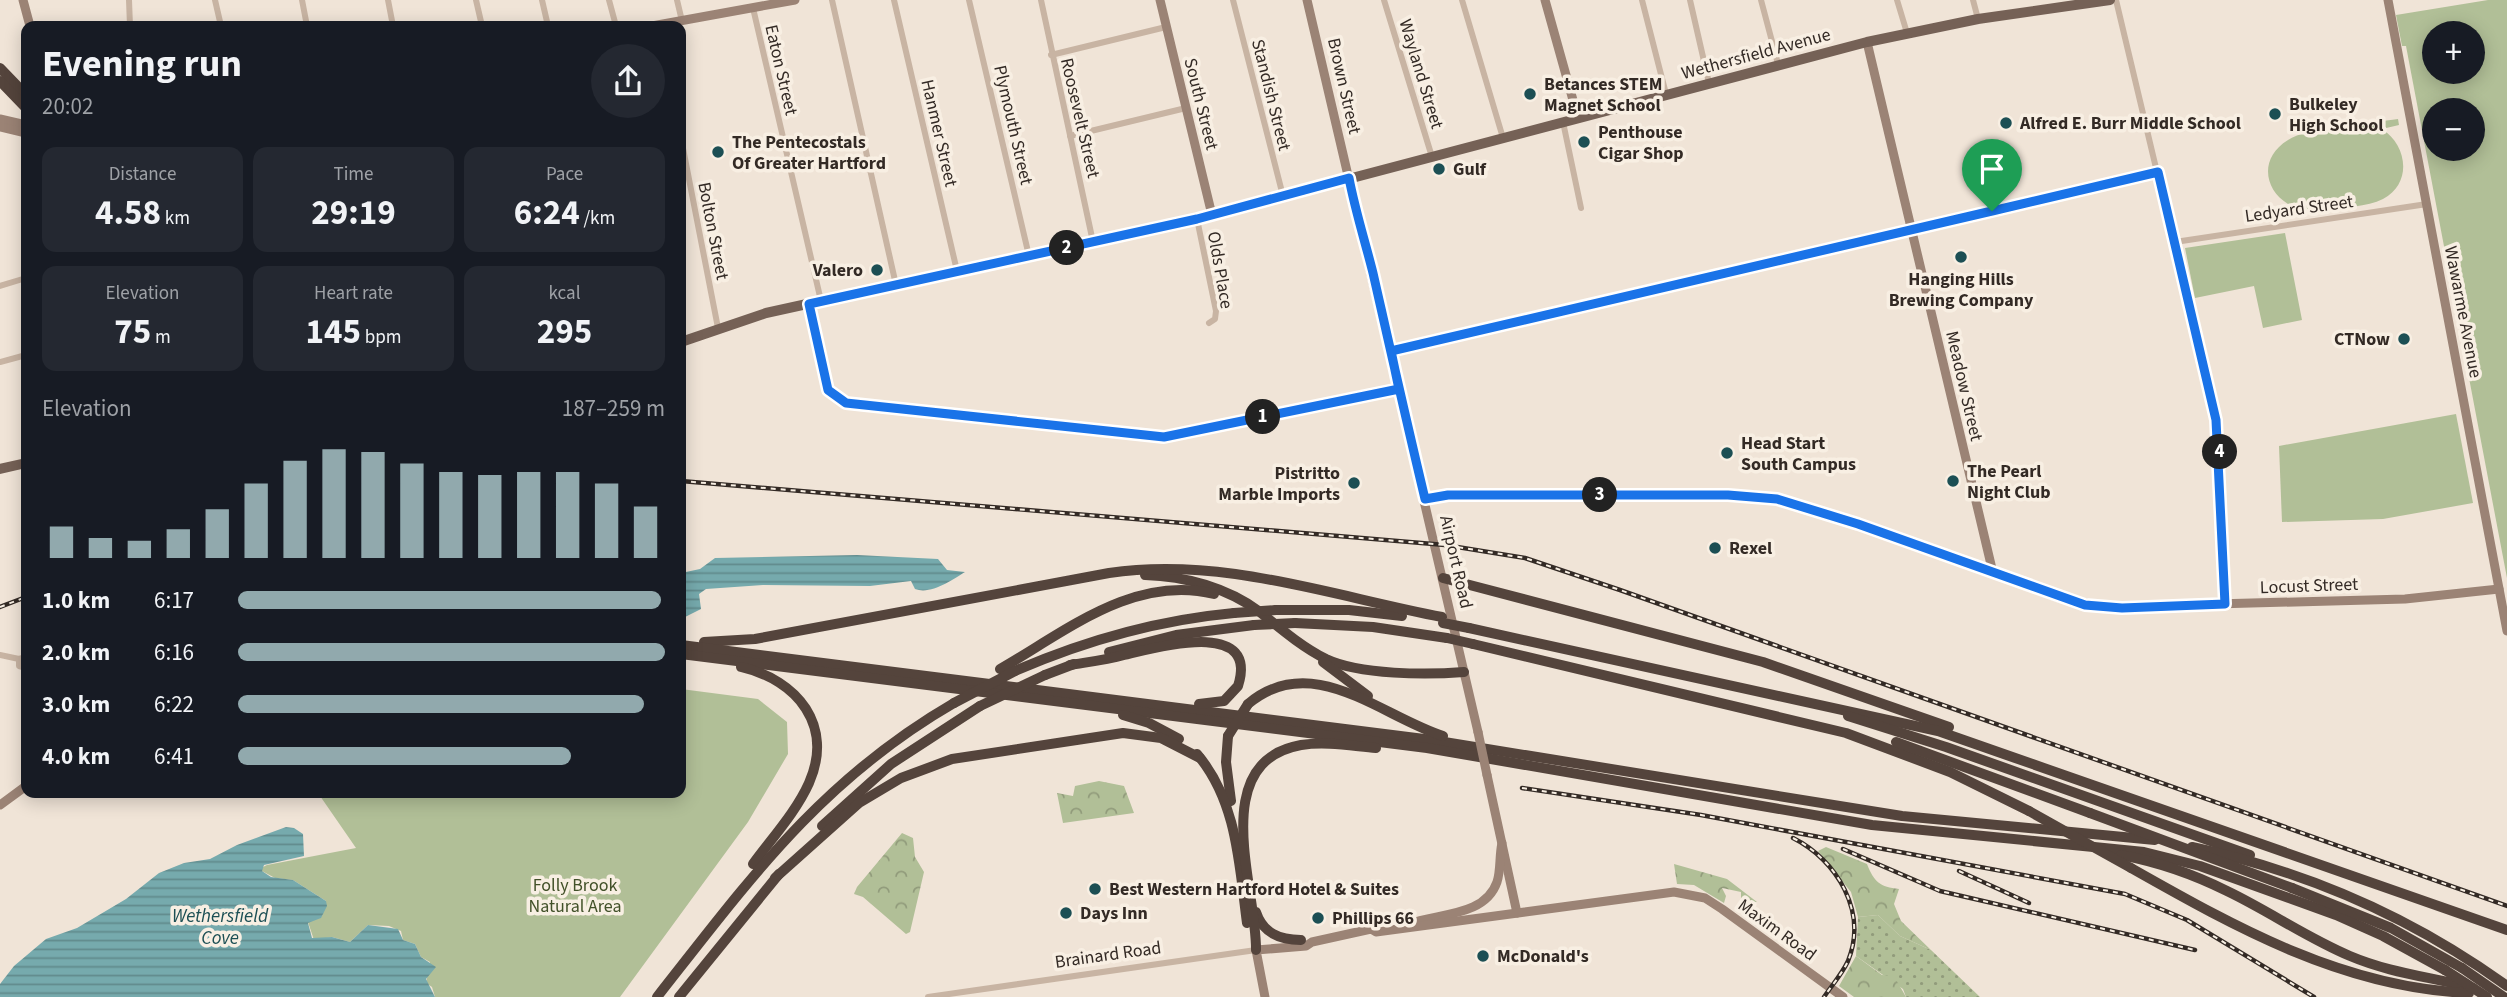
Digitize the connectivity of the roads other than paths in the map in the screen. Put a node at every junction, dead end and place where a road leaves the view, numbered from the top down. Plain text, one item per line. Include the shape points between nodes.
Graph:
1 (23, 0) edge
2 (129, 0) edge
3 (215, 0) edge
4 (302, 0) edge
5 (388, 0) edge
6 (476, 0) edge
7 (542, 0) edge
8 (609, 0) edge
9 (677, 0) edge
10 (795, 0) edge
11 (832, 0) edge
12 (894, 0) edge
13 (969, 0) edge
14 (1041, 0) edge
15 (1160, 0) edge
16 (1233, 0) edge
17 (1307, 0) edge
18 (1384, 0) edge
19 (1462, 0) edge
20 (1545, 0) edge
21 (1642, 0) edge
22 (1690, 0) edge
23 (1761, 0) edge
24 (1897, 0) edge
25 (1973, 0) edge
26 (2110, 0) edge
27 (2116, 0) edge
28 (2388, 0) edge
29 (2063, 3) edge
30 (757, 5) edge
31 (1978, 19) junction
32 (29, 21) edge
33 (130, 21) edge
34 (220, 21) edge
35 (306, 21) edge
36 (392, 21) edge
37 (481, 21) edge
38 (547, 21) edge
39 (615, 21) edge
40 (682, 21) joint
41 (1166, 27) junction
42 (1907, 33) junction
43 (1867, 42) junction
44 (1051, 55) junction
45 (1778, 65) junction
46 (0, 68) edge
47 (0, 80) edge
48 (1709, 83) junction
49 (21, 90) edge
50 (1666, 94) junction
51 (21, 103) edge
52 (1186, 108) junction
53 (1578, 118) junction
54 (0, 122) edge
55 (1563, 122) junction
56 (21, 124) edge
57 (21, 131) edge
58 (1070, 136) junction
59 (1503, 138) junction
60 (1432, 157) junction
61 (686, 164) edge
62 (2158, 172) junction
63 (1349, 178) junction
64 (1283, 196) junction
65 (2427, 204) junction
66 (1581, 208) dead end
67 (1212, 215) junction
68 (1197, 219) junction
69 (1911, 229) junction
70 (1093, 242) junction
71 (2175, 242) junction
72 (1029, 256) junction
73 (957, 271) junction
74 (21, 279) edge
75 (0, 285) edge
76 (896, 285) junction
77 (821, 301) junction
78 (809, 304) junction
79 (1209, 323) dead end
80 (718, 328) junction
81 (686, 340) edge
82 (1391, 351) junction
83 (21, 356) edge
84 (0, 362) edge
85 (1399, 389) junction
86 (21, 464) edge
87 (0, 469) edge
88 (1425, 499) junction
89 (1993, 573) junction
90 (1443, 578) junction
91 (1050, 584) junction
92 (2503, 588) edge
93 (2225, 604) junction
94 (1443, 620) junction
95 (1270, 621) junction
96 (2507, 631) edge
97 (686, 643) edge
98 (686, 644) edge
99 (1307, 648) junction
100 (0, 655) edge
101 (686, 655) edge
102 (686, 656) edge
103 (21, 658) edge
104 (1070, 665) junction
105 (1464, 672) junction
106 (1678, 673) junction
107 (1070, 699) junction
108 (950, 702) junction
109 (1385, 709) junction
110 (1755, 711) junction
111 (1466, 754) junction
112 (1545, 757) junction
113 (1200, 758) junction
114 (2048, 769) junction
115 (21, 790) edge
116 (0, 805) edge
117 (1234, 836) junction
118 (2029, 840) junction
119 (1502, 843) junction
120 (775, 878) junction
121 (1690, 893) joint
122 (1253, 899) junction
123 (725, 911) junction
124 (1517, 913) junction
125 (2399, 920) junction
126 (1395, 930) junction
127 (2507, 930) edge
128 (1302, 942) junction
129 (1256, 950) junction
130 (2506, 993) edge
131 (2486, 995) edge
132 (657, 997) edge
133 (679, 997) edge
134 (928, 997) edge
135 (1265, 997) edge
136 (1843, 997) edge

1 - 32 street
2 - 33 street
3 - 34 street
4 - 35 street
5 - 36 street
6 - 37 street
7 - 38 street
8 - 39 street
9 - 40 street
10 - 30 street
11 - 76 street
12 - 73 street, Hanmer Street
13 - 72 street, Plymouth Street
14 - 44 street, Roosevelt Street
15 - 41 street, South Street
16 - 64 street, Standish Street
17 - 63 street, Brown Street
18 - 60 street, Wayland Street
19 - 59 street
20 - 53 street
21 - 50 street
22 - 48 street
23 - 45 street
24 - 42 street
25 - 31 street
26 - 29 main road, Wethersfield Avenue
27 - 62 street
28 - 65 street, Wawarme Avenue
29 - 31 main road, Wethersfield Avenue
30 - 40 street
30 - 77 street, Eaton Street
31 - 42 main road, Wethersfield Avenue
41 - 44 street
41 - 52 street, South Street
42 - 43 main road, Wethersfield Avenue
43 - 45 main road, Wethersfield Avenue
43 - 69 street, Meadow Street
44 - 58 street, Roosevelt Street
45 - 48 main road, Wethersfield Avenue
46 - 49 highway
47 - 51 highway
48 - 50 main road, Wethersfield Avenue
50 - 53 main road, Wethersfield Avenue
52 - 58 street
52 - 67 street, South Street
53 - 55 main road, Wethersfield Avenue
54 - 56 street
54 - 57 street
55 - 59 main road, Wethersfield Avenue
55 - 66 street
58 - 70 street, Roosevelt Street
59 - 60 main road, Wethersfield Avenue
60 - 63 main road, Wethersfield Avenue
61 - 80 street, Bolton Street
62 - 69 street
62 - 71 street
63 - 64 main road, Wethersfield Avenue
63 - 82 street, Airport Road
64 - 67 main road, Wethersfield Avenue
65 - 71 street, Ledyard Street
65 - 92 street, Wawarme Avenue
67 - 68 main road, Wethersfield Avenue
68 - 70 main road, Wethersfield Avenue
68 - 79 street, Olds Place via 1216,311
69 - 82 street
69 - 89 street, Meadow Street
70 - 72 main road, Wethersfield Avenue
71 - 93 street via 2216,420
72 - 73 main road, Wethersfield Avenue
73 - 76 main road, Wethersfield Avenue
74 - 75 street
76 - 77 main road, Wethersfield Avenue
77 - 78 main road, Wethersfield Avenue
78 - 80 main road, Wethersfield Avenue
78 - 85 street via 828,390 846,403 1164,437
80 - 81 main road, Wethersfield Avenue
82 - 85 street, Airport Road
83 - 84 street
85 - 88 street, Airport Road
86 - 87 main road
88 - 89 street, Locust Street via 1448,495 1752,495 1805,506
88 - 90 street, Airport Road
89 - 93 street, Locust Street via 2085,605
90 - 105 street, Airport Road
90 - 114 highway via 1799,673 2019,753
91 - 94 highway via 1130,570 1205,569 1255,576
91 - 95 highway via 1124,575 1173,577 1228,593
91 - 97 highway via 755,639
92 - 93 street, Locust Street via 2405,599
92 - 96 street, Wawarme Avenue
94 - 106 highway, bridge
94 - 108 highway, bridge via 1349,610 1234,613 1134,630 1077,647
95 - 99 highway
95 - 108 highway via 1210,593 1183,589 1149,592 1107,608
98 - 107 highway
99 - 105 highway via 1353,667
99 - 109 highway
100 - 103 street
101 - 107 highway
102 - 123 highway via 772,677 808,707 817,730 817,754 806,790 740,882
104 - 107 highway via 1175,643 1203,642 1230,650 1241,674 1236,691 1215,704
104 - 110 highway, bridge via 1155,640 1254,625 1373,627 1447,638
104 - 120 highway, bridge via 980,706 917,745 825,823
105 - 119 street, Airport Road, bridge
106 - 114 highway via 1909,723
106 - 125 highway via 1923,739 2322,881 2378,904
107 - 111 highway
107 - 112 highway
107 - 113 highway via 1153,725 1180,739
108 - 123 highway via 883,749 816,806
109 - 112 highway via 1442,736
109 - 117 highway, bridge via 1311,683 1276,688 1248,704 1228,736 1226,762
110 - 130 highway, bridge via 1789,711 1855,729 2292,888 2391,928
110 - 131 highway, bridge via 1846,733 1964,778 2230,924 2296,954 2378,979
111 - 118 highway via 1872,825
111 - 122 highway via 1314,744 1292,747 1273,757 1255,776 1242,805
112 - 125 highway via 1902,816 2173,843 2289,873
113 - 117 highway via 1222,790
113 - 120 highway via 1168,740 1123,733 952,759 901,778 859,803
114 - 127 highway
115 - 116 street
117 - 129 highway via 1249,934
118 - 131 highway, bridge via 2173,868 2227,890 2349,956
118 - 131 highway, bridge via 2125,848 2200,866 2344,919
119 - 124 street, Airport Road
119 - 126 street via 1498,880 1484,900
120 - 133 highway
121 - 124 street, Brainard Road via 1656,893
121 - 136 street, Maxim Road via 1722,909
122 - 128 highway via 1267,930
122 - 129 highway
123 - 132 highway
124 - 126 street, Brainard Road
125 - 130 highway via 2480,967
126 - 128 street, Brainard Road via 1371,929
128 - 129 street, Brainard Road
129 - 134 street, Brainard Road
129 - 135 street
130 - 131 highway, bridge

